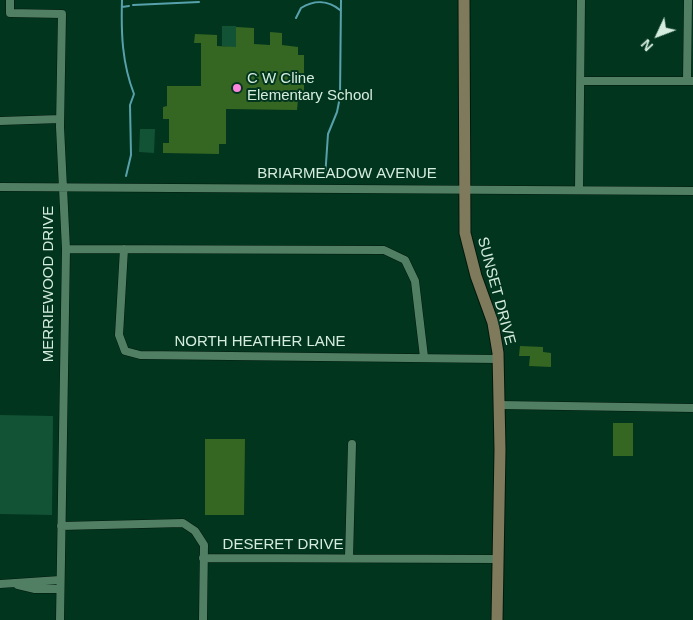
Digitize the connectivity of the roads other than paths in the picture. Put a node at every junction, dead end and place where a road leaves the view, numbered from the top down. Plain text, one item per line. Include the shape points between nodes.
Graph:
1 (10, 0) edge
2 (464, 0) edge
3 (581, 0) edge
4 (688, 0) edge
5 (580, 81) junction
6 (690, 81) edge
7 (60, 119) junction
8 (0, 121) edge
9 (0, 187) edge
10 (63, 187) junction
11 (464, 189) junction
12 (579, 190) junction
13 (693, 191) edge
14 (66, 249) junction
15 (124, 250) junction
16 (424, 357) junction
17 (498, 359) junction
18 (499, 405) junction
19 (693, 408) edge
20 (352, 444) dead end
21 (61, 526) junction
22 (203, 558) junction
23 (349, 558) junction
24 (498, 558) junction
25 (60, 580) junction
26 (0, 584) edge
27 (16, 585) junction
28 (60, 589) junction
29 (60, 620) edge
30 (203, 620) edge
31 (497, 620) edge

1 - 7 street, MERRIEWOOD DRIVE via 10,13 62,14
2 - 11 street, SUNSET DRIVE
3 - 5 street
4 - 6 street
5 - 6 street
5 - 12 street
7 - 8 street
7 - 10 street, MERRIEWOOD DRIVE
9 - 10 street, BRIARMEADOW AVENUE
10 - 11 street, BRIARMEADOW AVENUE
10 - 14 street, MERRIEWOOD DRIVE
11 - 12 street, BRIARMEADOW AVENUE
11 - 17 street, SUNSET DRIVE via 465,233 493,323
12 - 13 street, BRIARMEADOW AVENUE
14 - 15 street
14 - 21 street, MERRIEWOOD DRIVE
15 - 16 street via 384,250 404,260 415,281
15 - 16 street, NORTH HEATHER LANE via 119,335 125,351 140,355
16 - 17 street, NORTH HEATHER LANE
17 - 18 street, SUNSET DRIVE
18 - 19 street
18 - 24 street, SUNSET DRIVE
20 - 23 street
21 - 22 street, DESERET DRIVE via 184,523 195,531 204,545
21 - 25 street, MERRIEWOOD DRIVE
22 - 23 street, DESERET DRIVE
22 - 30 street
23 - 24 street, DESERET DRIVE
24 - 31 street, SUNSET DRIVE
25 - 27 street
25 - 28 street, MERRIEWOOD DRIVE
26 - 27 street
27 - 28 street
28 - 29 street, MERRIEWOOD DRIVE

